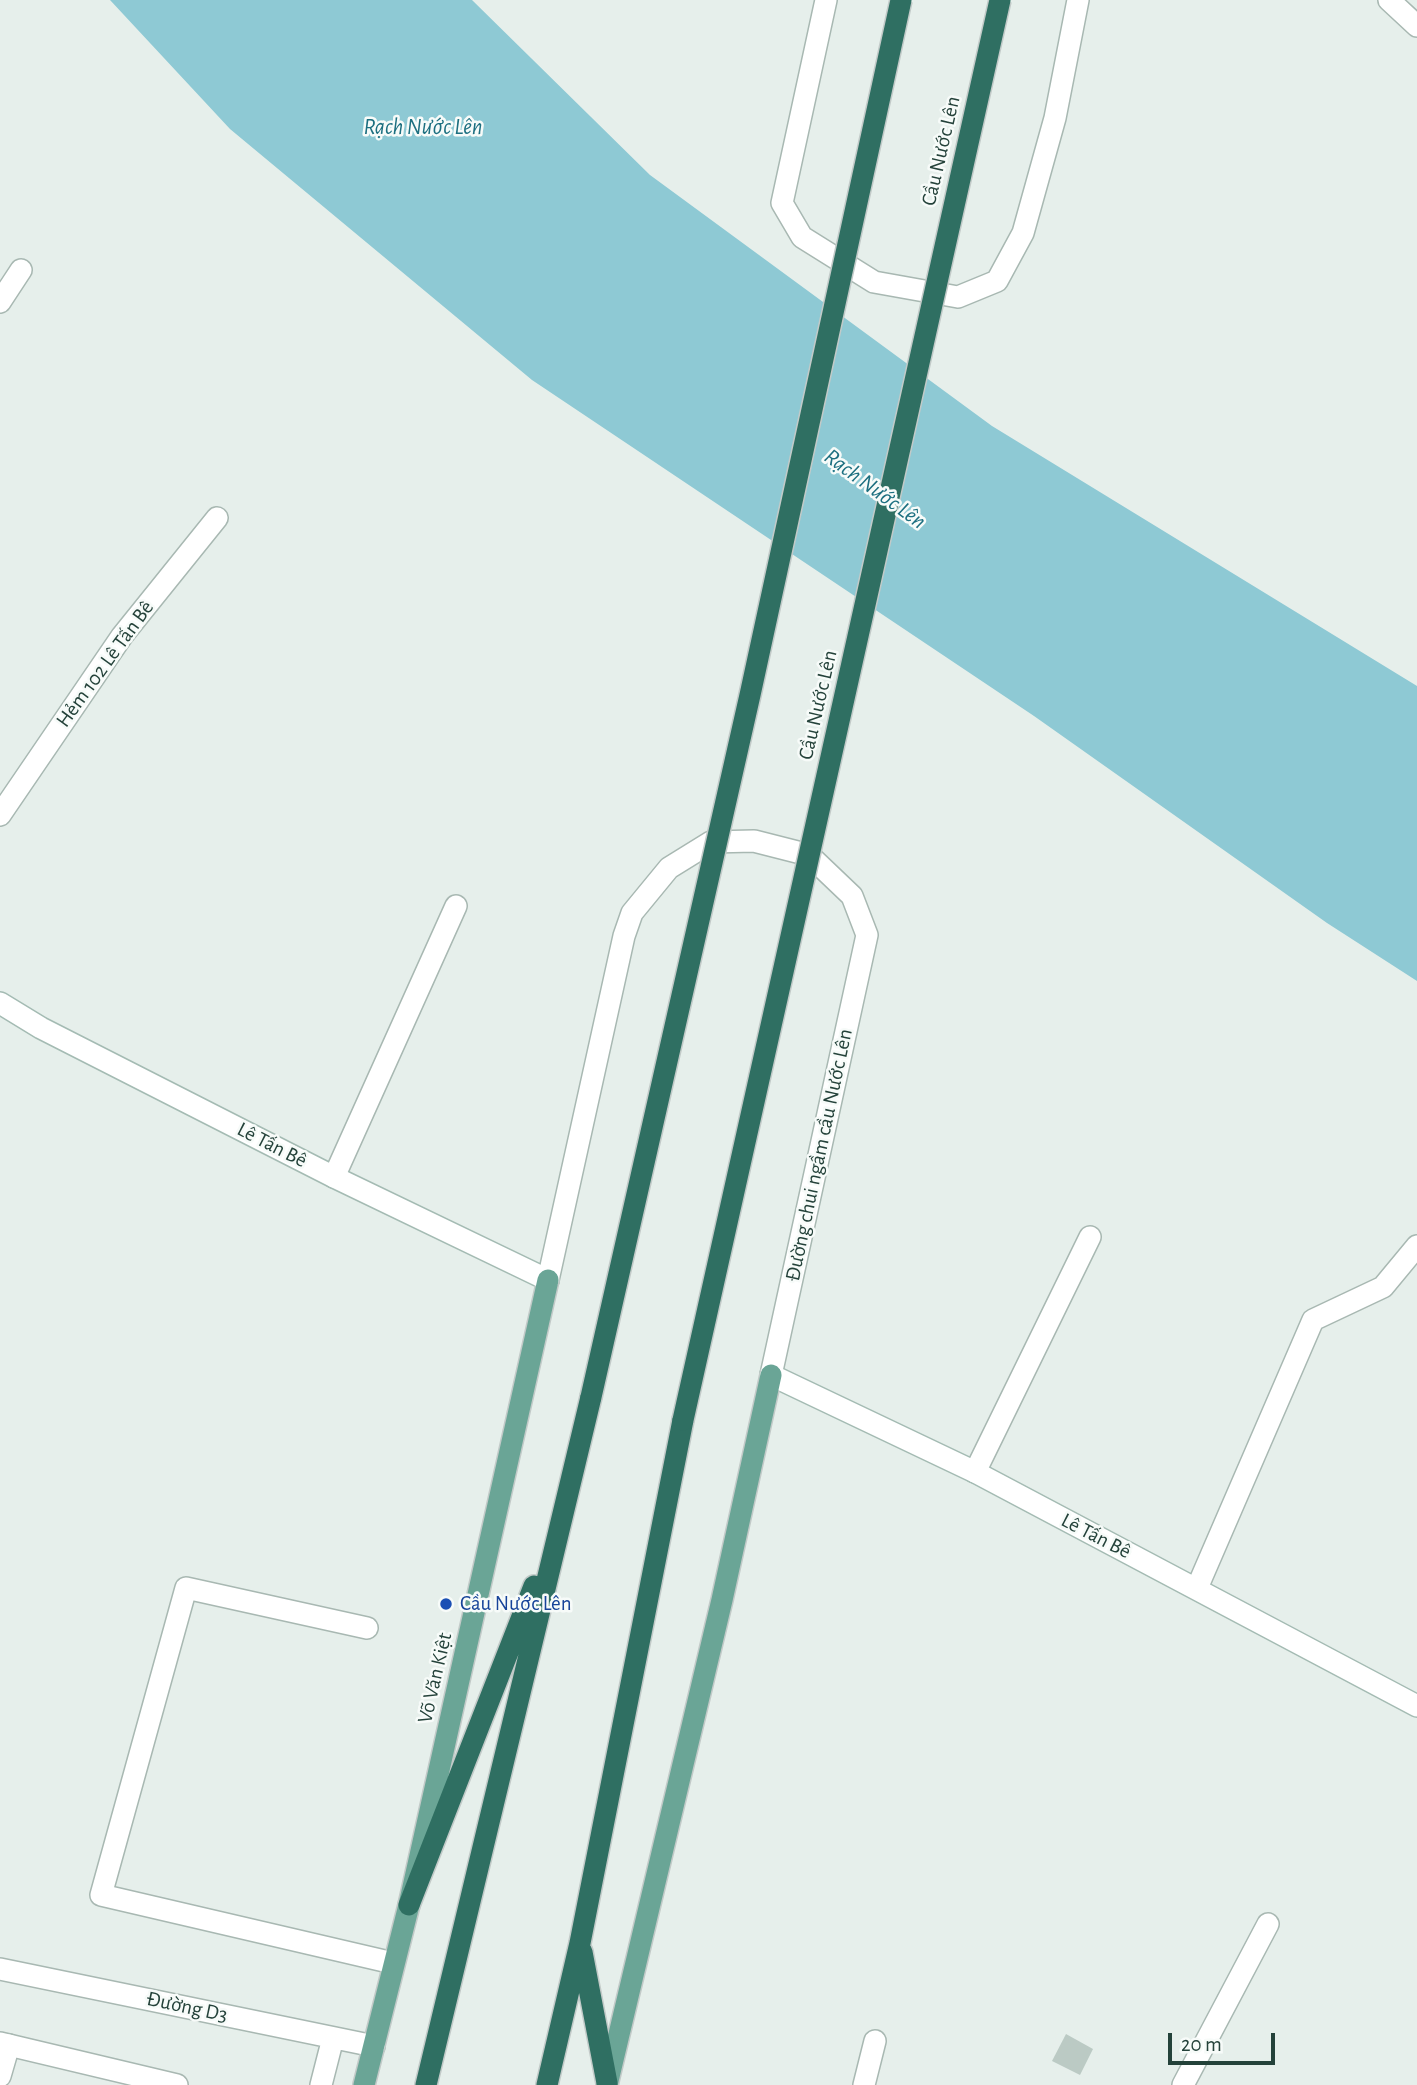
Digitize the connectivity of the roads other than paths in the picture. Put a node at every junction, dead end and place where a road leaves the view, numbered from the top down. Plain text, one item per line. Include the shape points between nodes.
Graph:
1 (826, 0) edge
2 (901, 0) edge
3 (1000, 0) edge
4 (1078, 0) edge
5 (1389, 0) edge
6 (1417, 26) edge
7 (21, 271) dead end
8 (0, 302) edge
9 (217, 518) dead end
10 (0, 816) edge
11 (809, 855) junction
12 (456, 905) dead end
13 (0, 1003) edge
14 (334, 1177) junction
15 (1090, 1237) dead end
16 (1417, 1246) edge
17 (548, 1280) junction
18 (771, 1375) junction
19 (975, 1472) junction
20 (563, 1513) junction
21 (1197, 1588) junction
22 (367, 1628) dead end
23 (1417, 1706) edge
24 (409, 1905) junction
25 (1268, 1924) dead end
26 (580, 1943) junction
27 (393, 1963) junction
28 (0, 1969) edge
29 (333, 2038) junction
30 (875, 2041) dead end
31 (4, 2044) edge
32 (374, 2046) junction
33 (0, 2076) edge
34 (607, 2084) edge
35 (177, 2085) edge
36 (321, 2085) edge
37 (364, 2085) edge
38 (426, 2085) edge
39 (547, 2085) edge
40 (864, 2085) edge
41 (1182, 2085) edge

1 - 4 street via 782,203 802,237 874,282 958,297 997,281 1023,233 1055,118
2 - 20 highway, bridge via 747,709
3 - 11 highway, Cầu Nước Lên, bridge
5 - 6 street
7 - 8 street
9 - 10 street, Hẻm 102 Lê Tấn Bê via 121,636
11 - 17 street via 754,841 711,842 669,868 632,913
11 - 18 street, Đường chui ngầm cầu Nước Lên via 852,896 867,935
11 - 26 highway, Cầu Nước Lên, bridge via 683,1420
12 - 14 street
13 - 14 street, Lê Tấn Bê
14 - 17 street, Lê Tấn Bê
15 - 19 street
16 - 21 street via 1383,1287 1313,1320
17 - 24 main road, Võ Văn Kiệt
18 - 19 street, Lê Tấn Bê
18 - 34 main road
19 - 21 street, Lê Tấn Bê
20 - 24 highway
20 - 38 highway
21 - 23 street, Lê Tấn Bê
22 - 27 street via 186,1588 101,1895
24 - 27 main road, Võ Văn Kiệt
25 - 41 street
26 - 34 highway
26 - 39 highway
27 - 32 main road, Võ Văn Kiệt
28 - 29 street, Đường D3
29 - 32 street, Đường D3
29 - 36 street
30 - 40 street
31 - 33 street
31 - 35 street
32 - 37 main road, Võ Văn Kiệt

